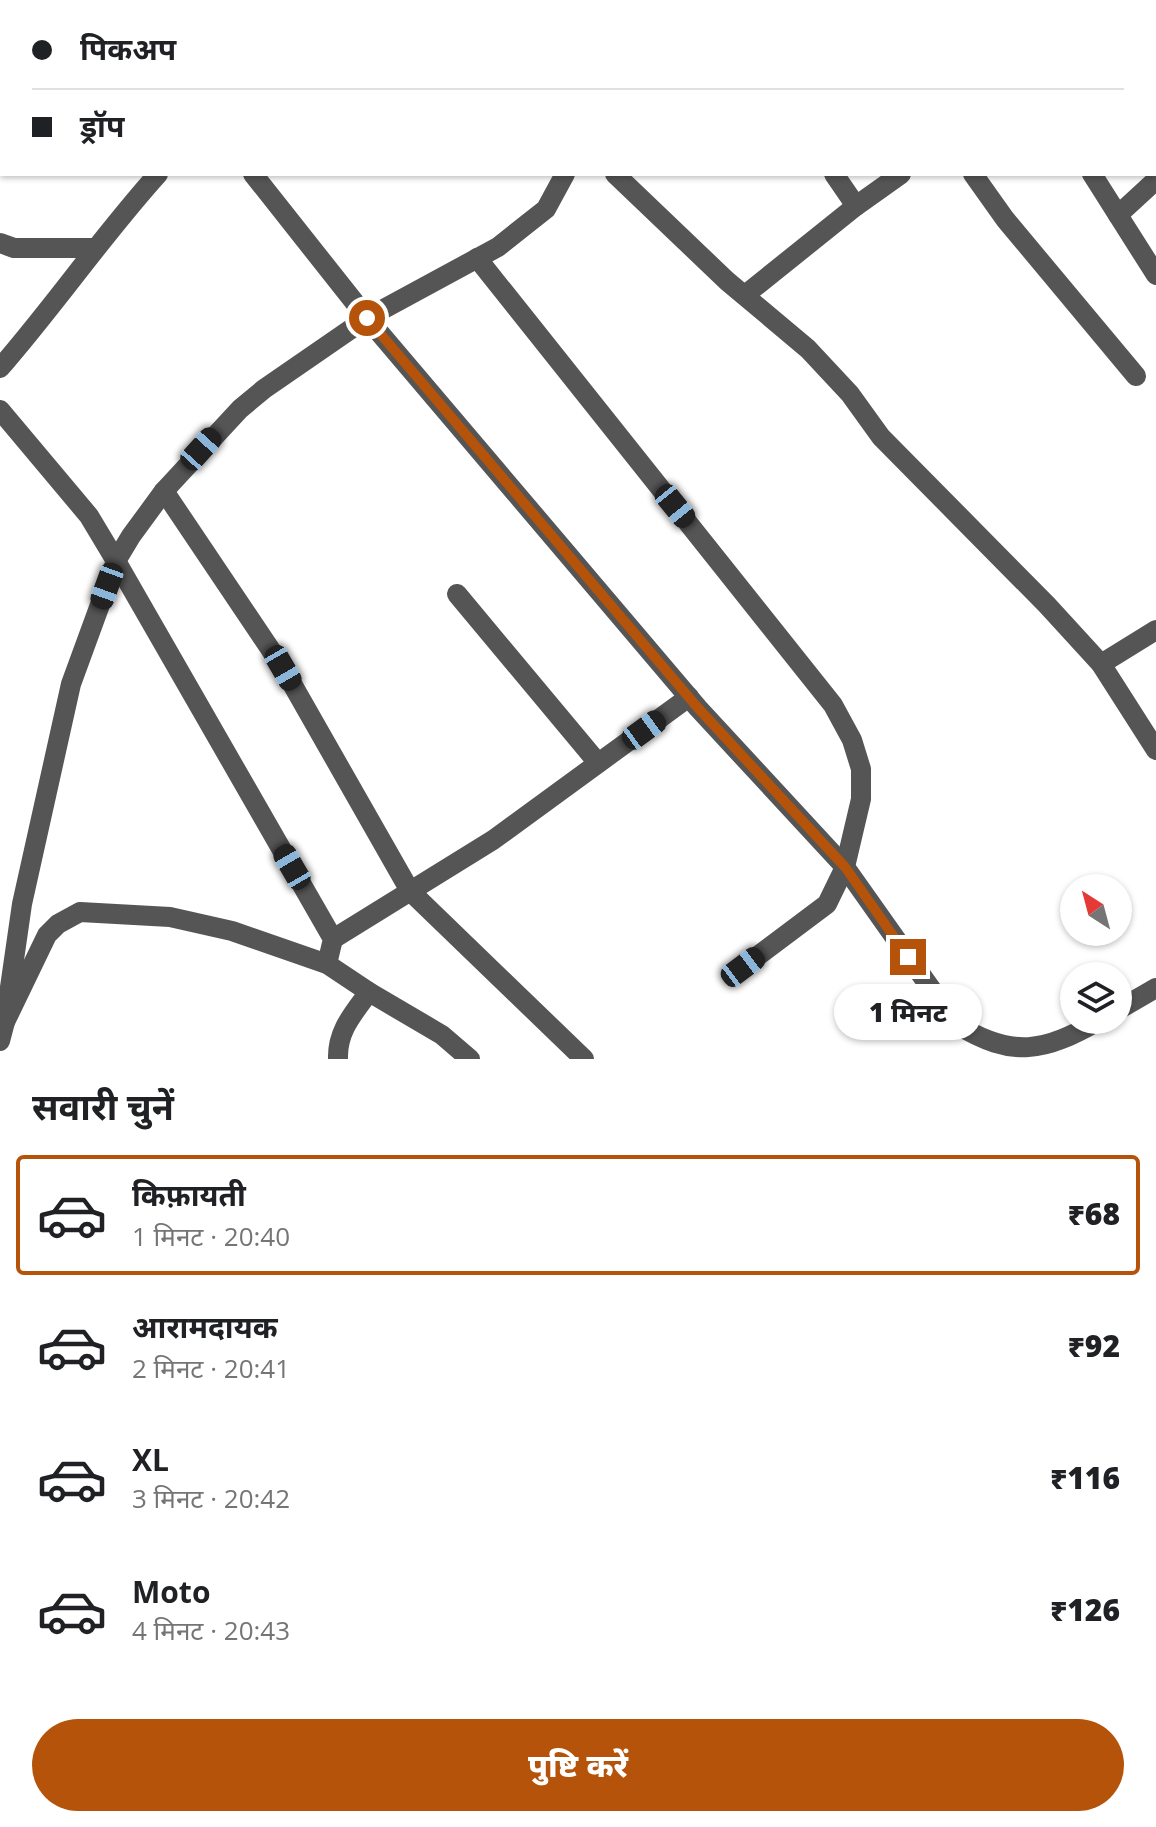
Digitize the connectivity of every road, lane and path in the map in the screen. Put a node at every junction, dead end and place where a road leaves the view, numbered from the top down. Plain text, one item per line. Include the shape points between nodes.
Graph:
1 (156, 176) edge
2 (255, 176) edge
3 (564, 176) edge
4 (617, 176) edge
5 (835, 176) edge
6 (898, 176) edge
7 (974, 176) edge
8 (1093, 176) edge
9 (1156, 180) edge
10 (856, 206) junction
11 (1118, 215) junction
12 (0, 243) edge
13 (94, 248) junction
14 (477, 258) junction
15 (1156, 275) edge
16 (745, 295) junction
17 (367, 318) junction
18 (0, 368) edge
19 (1136, 376) dead end
20 (0, 410) edge
21 (164, 491) junction
22 (116, 561) junction
23 (457, 594) dead end
24 (1156, 630) edge
25 (1101, 664) junction
26 (689, 697) junction
27 (1156, 750) edge
28 (598, 763) junction
29 (845, 867) junction
30 (410, 891) junction
31 (333, 939) junction
32 (327, 964) junction
33 (743, 967) dead end
34 (1156, 988) edge
35 (369, 992) junction
36 (1132, 1002) edge
37 (2, 1031) edge
38 (1076, 1034) edge
39 (984, 1052) edge
40 (1034, 1056) edge
41 (338, 1059) edge
42 (470, 1059) edge
43 (584, 1059) edge

1 - 13 street
2 - 17 street
3 - 14 street via 546,209
4 - 16 street
5 - 10 street
6 - 10 street
7 - 19 street
8 - 11 street
9 - 11 street
10 - 16 street
11 - 15 street
12 - 13 street via 14,248
13 - 18 street
14 - 17 street
14 - 29 street via 833,705 861,769 861,799
16 - 25 street via 808,349 881,437
17 - 21 street via 240,409
17 - 26 street
20 - 22 street via 89,516
21 - 22 street
21 - 30 street via 283,668
22 - 31 street
22 - 37 street via 71,684 22,904
23 - 28 street
24 - 25 street
25 - 27 street
26 - 28 street
26 - 29 street
28 - 30 street via 493,840
29 - 33 street via 827,904
29 - 39 street via 956,1024
30 - 31 street
30 - 43 street
31 - 32 street
32 - 35 street
32 - 37 street via 199,922 80,912 47,935
34 - 36 street
35 - 41 street via 343,1028
35 - 42 street via 442,1035
38 - 40 street
39 - 40 street

